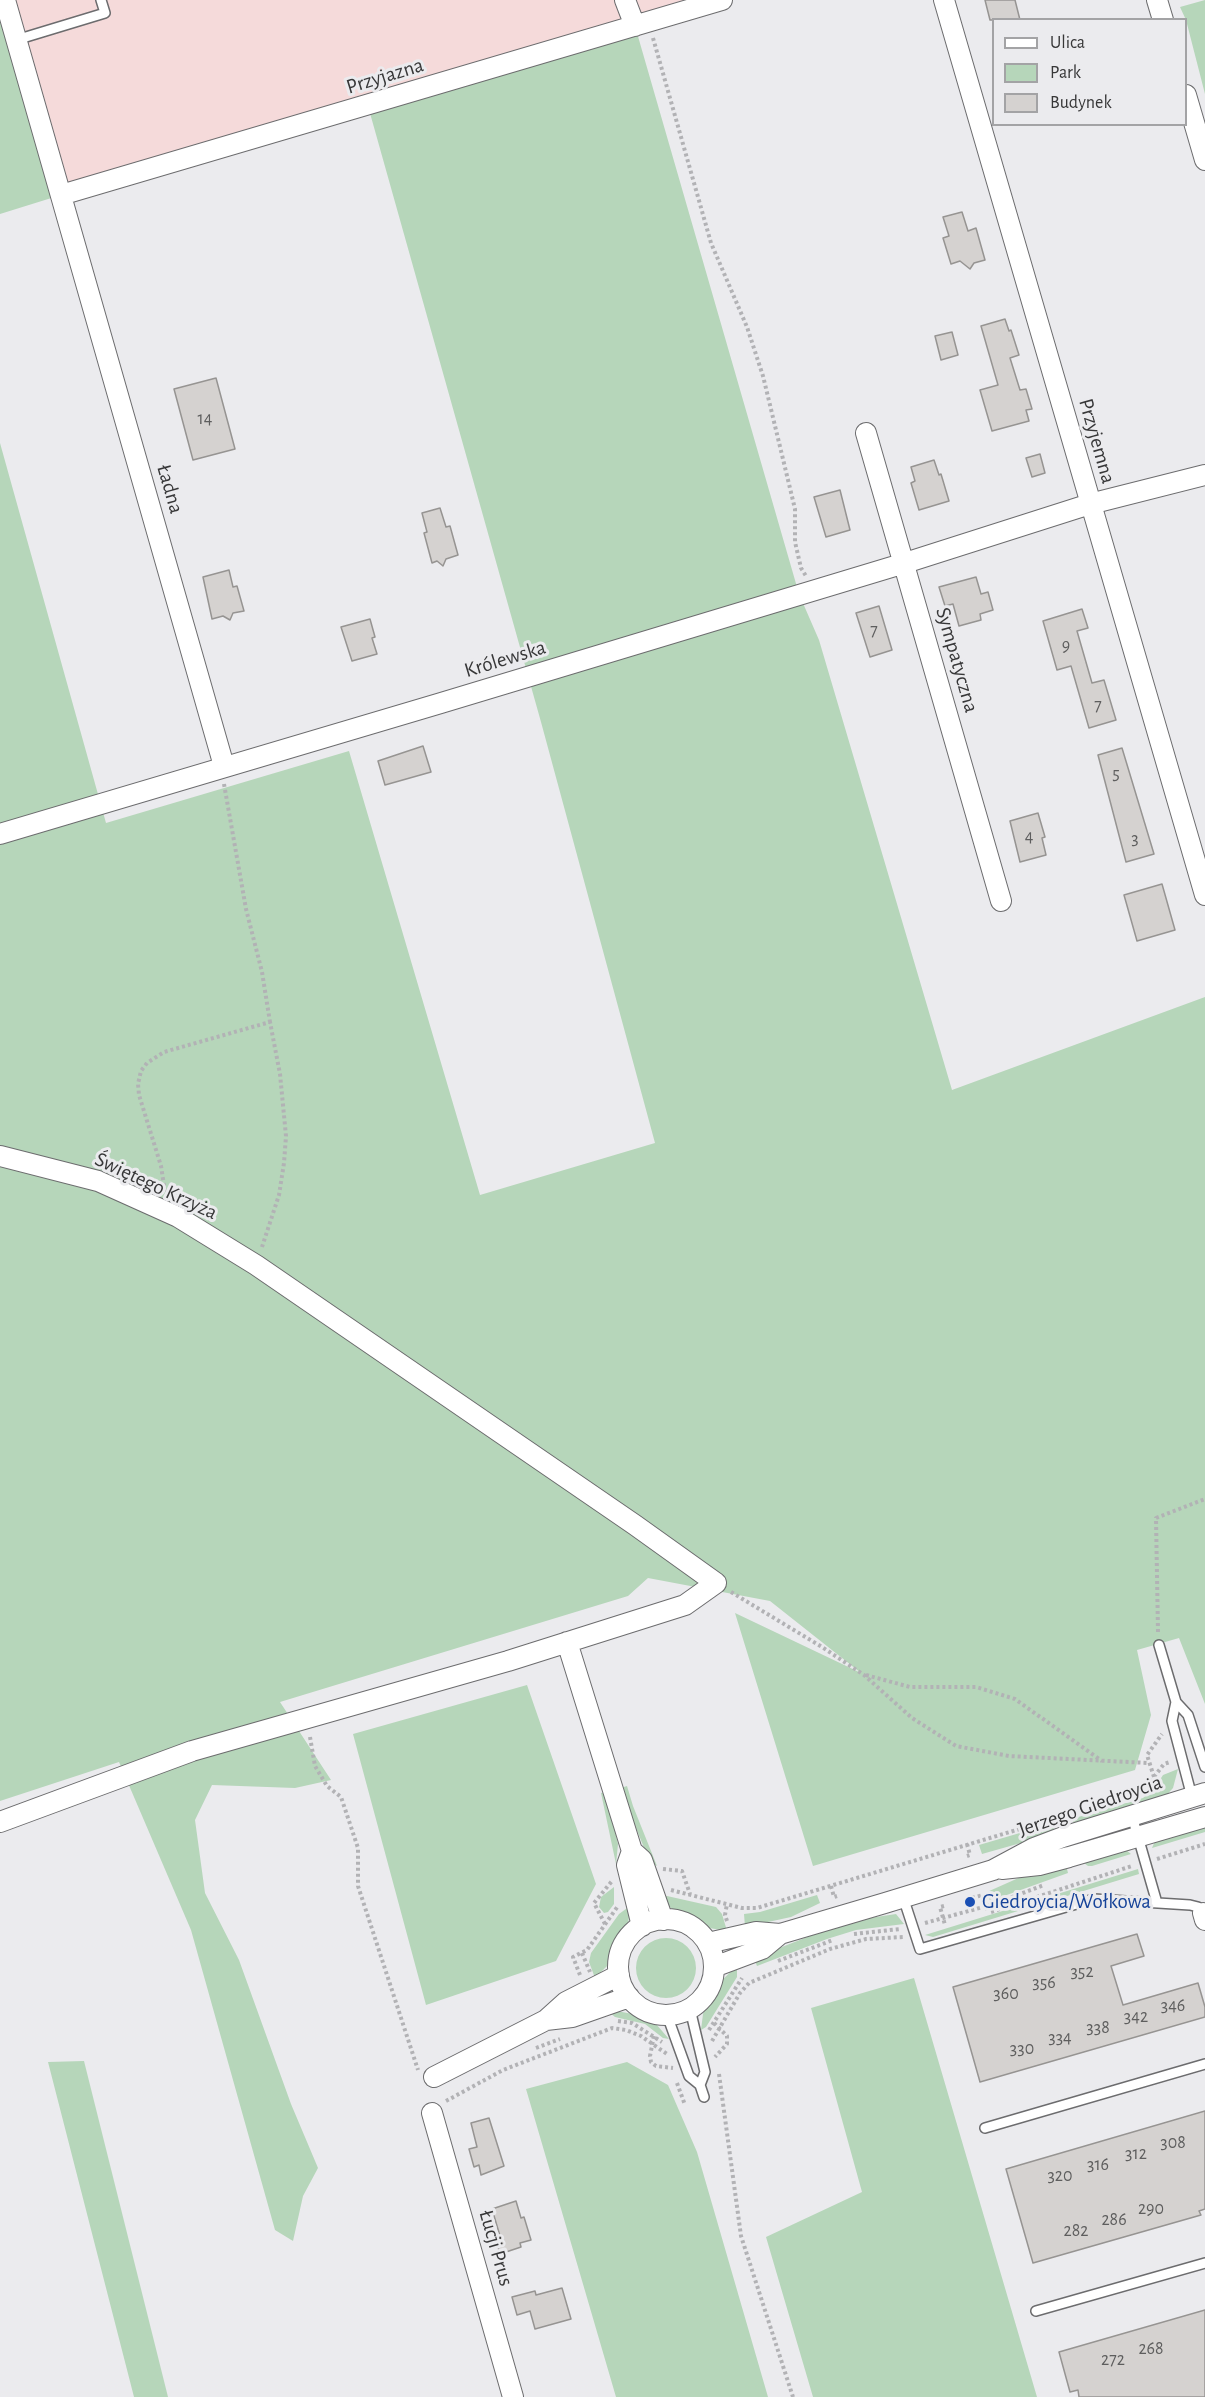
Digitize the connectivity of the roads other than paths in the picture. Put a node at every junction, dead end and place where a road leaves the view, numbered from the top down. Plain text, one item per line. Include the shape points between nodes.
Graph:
1 (5, 0) edge
2 (101, 0) edge
3 (625, 0) edge
4 (722, 0) edge
5 (944, 0) edge
6 (1157, 0) edge
7 (1162, 18) edge
8 (642, 24) junction
9 (16, 40) junction
10 (1187, 102) edge
11 (1205, 160) edge
12 (61, 195) junction
13 (866, 432) dead end
14 (1205, 475) edge
15 (1090, 504) junction
16 (905, 563) junction
17 (224, 766) junction
18 (0, 834) edge
19 (1205, 895) edge
20 (1001, 901) dead end
21 (0, 1156) edge
22 (567, 1642) junction
23 (1159, 1645) road end
24 (1176, 1702) junction
25 (1205, 1767) edge
26 (1199, 1795) edge
27 (1132, 1816) junction
28 (1202, 1818) edge
29 (0, 1822) edge
30 (1138, 1837) junction
31 (635, 1862) junction
32 (993, 1870) junction
33 (903, 1897) junction
34 (1157, 1904) junction
35 (1204, 1916) edge
36 (663, 1920) junction
37 (642, 1926) junction
38 (780, 1934) junction
39 (708, 1943) junction
40 (714, 1967) junction
41 (619, 1975) junction
42 (629, 1997) junction
43 (690, 2009) junction
44 (668, 2015) junction
45 (546, 2020) junction
46 (1205, 2064) edge
47 (427, 2075) road end
48 (700, 2085) junction
49 (704, 2097) dead end
50 (437, 2108) road end
51 (985, 2128) dead end
52 (1205, 2263) edge
53 (1036, 2311) dead end
54 (513, 2397) edge

1 - 9 street, Ładna
2 - 9 lane via 105,13
3 - 8 street
4 - 8 street, Przyjazna
5 - 15 street, Przyjemna
6 - 7 street
8 - 12 street, Przyjazna
9 - 12 street, Ładna
10 - 11 street
12 - 17 street, Ładna
13 - 16 street, Sympatyczna
14 - 15 street
15 - 16 street, Królewska
15 - 19 street, Przyjemna
16 - 17 street, Królewska
16 - 20 street, Sympatyczna
17 - 18 street
21 - 22 street, Świętego Krzyża via 98,1181 178,1217 254,1263 716,1583 685,1605
22 - 29 street via 192,1751
22 - 31 street
23 - 24 lane
24 - 25 lane via 1188,1715
24 - 26 lane via 1172,1721
26 - 27 street, Jerzego Giedroycia
26 - 28 street
27 - 30 lane
27 - 32 street, Jerzego Giedroycia via 1034,1848
28 - 30 street, Jerzego Giedroycia
30 - 32 street, Jerzego Giedroycia via 1039,1865
30 - 34 lane
31 - 36 street
31 - 37 street
32 - 33 street, Jerzego Giedroycia
33 - 34 lane via 920,1949 1094,1899
33 - 38 street, Jerzego Giedroycia
34 - 35 lane via 1190,1905
36 - 37 street
36 - 39 street via 689,1925
37 - 41 street via 623,1947
38 - 39 street, Jerzego Giedroycia via 756,1932
38 - 40 street, Jerzego Giedroycia via 762,1949
39 - 40 street
40 - 43 street via 708,1991
41 - 42 street
41 - 45 street via 566,2002
42 - 44 street via 640,2007
42 - 45 street via 572,2017
43 - 44 street
43 - 48 lane via 705,2072
44 - 48 lane via 689,2076
45 - 47 street
46 - 51 lane
48 - 49 lane
50 - 54 street, Łucji Prus
52 - 53 lane

